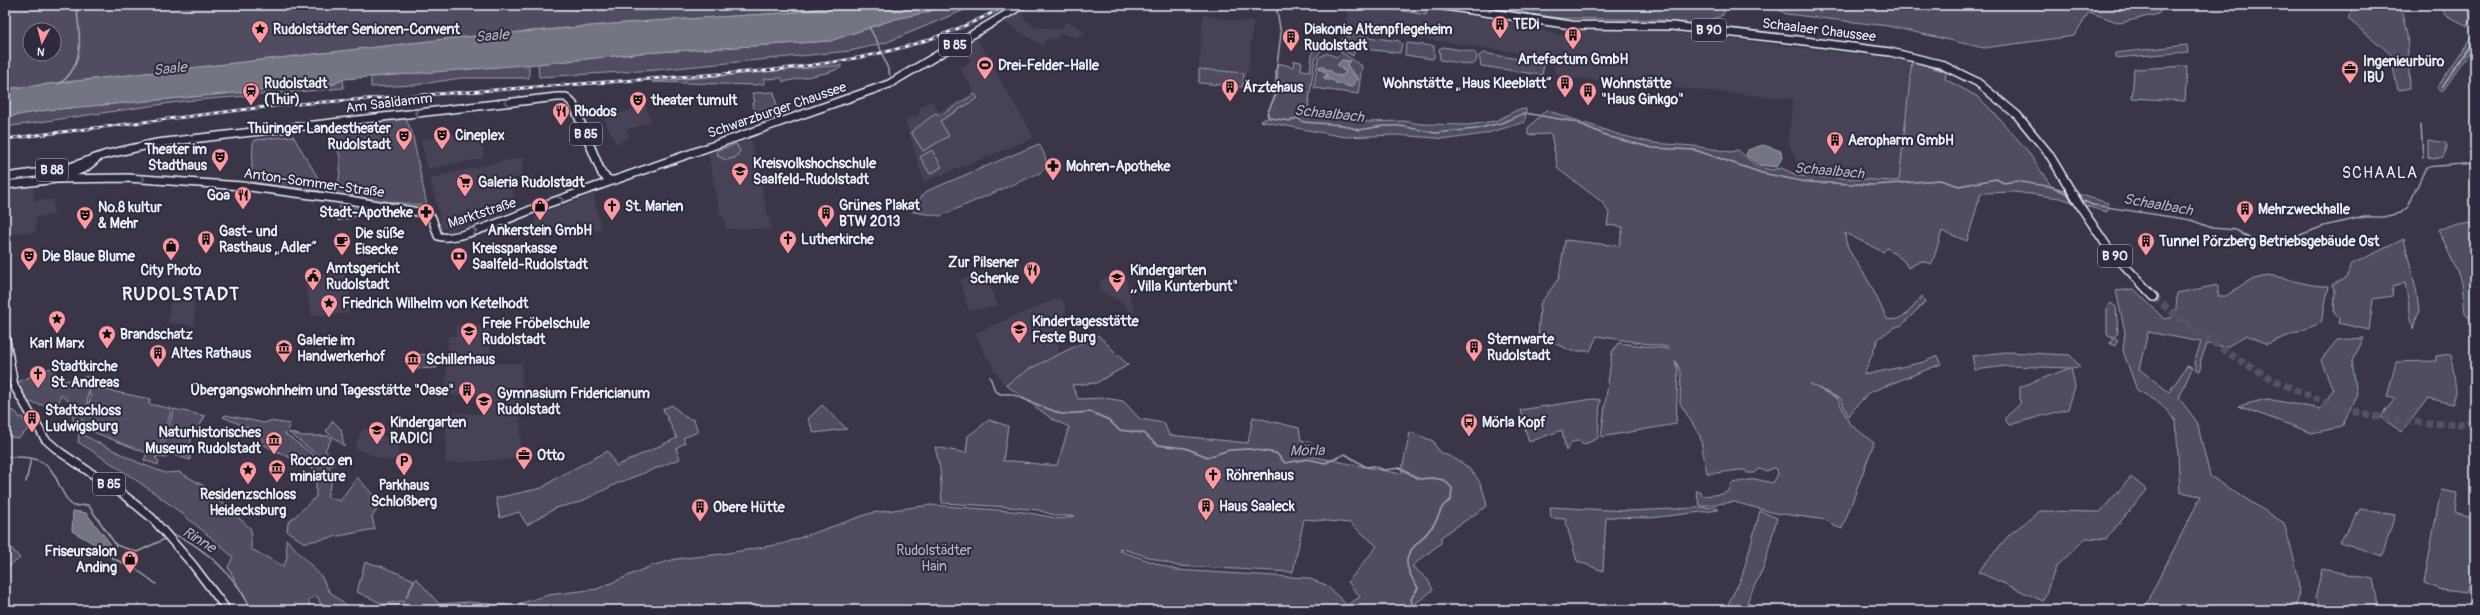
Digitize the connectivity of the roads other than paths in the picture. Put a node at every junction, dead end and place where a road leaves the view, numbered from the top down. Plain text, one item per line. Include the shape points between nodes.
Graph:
1 (1022, 5) edge
2 (1438, 5) edge
3 (96, 159) junction
4 (602, 174) junction
5 (5, 177) edge
6 (109, 177) junction
7 (57, 179) junction
8 (622, 179) junction
9 (5, 185) edge
10 (594, 189) junction
11 (528, 211) joint
12 (443, 238) joint
13 (2154, 297) tunnel mouth
14 (5, 334) edge
15 (227, 610) edge

1 - 8 main road, Schwarzburger Chaussee / B 85 via 889,84
2 - 13 main road, Schaalaer Chaussee / B 90 via 1560,24 1672,26 1873,49 1925,60 1954,70 1978,82 2002,100 2025,124 2049,154 2082,209 2121,263
4 -> 3 main road, Am Saaldamm / B 85 via 573,104 566,97 557,96 168,141
3 - 5 main road, Am Saaldamm / B 88 via 65,169
3 - 6 main road, B 85 via 94,173
3 - 7 main road, Am Saaldamm / B 85 via 78,172
4 - 8 main road, B 85 via 608,180
4 - 10 main road via 601,184
6 - 7 main road, Anton-Sommer-Straße / B 85
6 -> 12 main road, Anton-Sommer-Straße / B 85 via 242,186 349,200 428,214 432,218 437,234
7 - 9 main road, Anton-Sommer-Straße / B 85
8 - 10 main road, Schwarzburger Chaussee / B 85
11 -> 10 main road, Schwarzburger Chaussee / B 85
12 -> 11 main road, Marktstraße / B 85 via 478,230
14 - 15 main road, B 85 via 14,386 47,442 138,505 169,537

